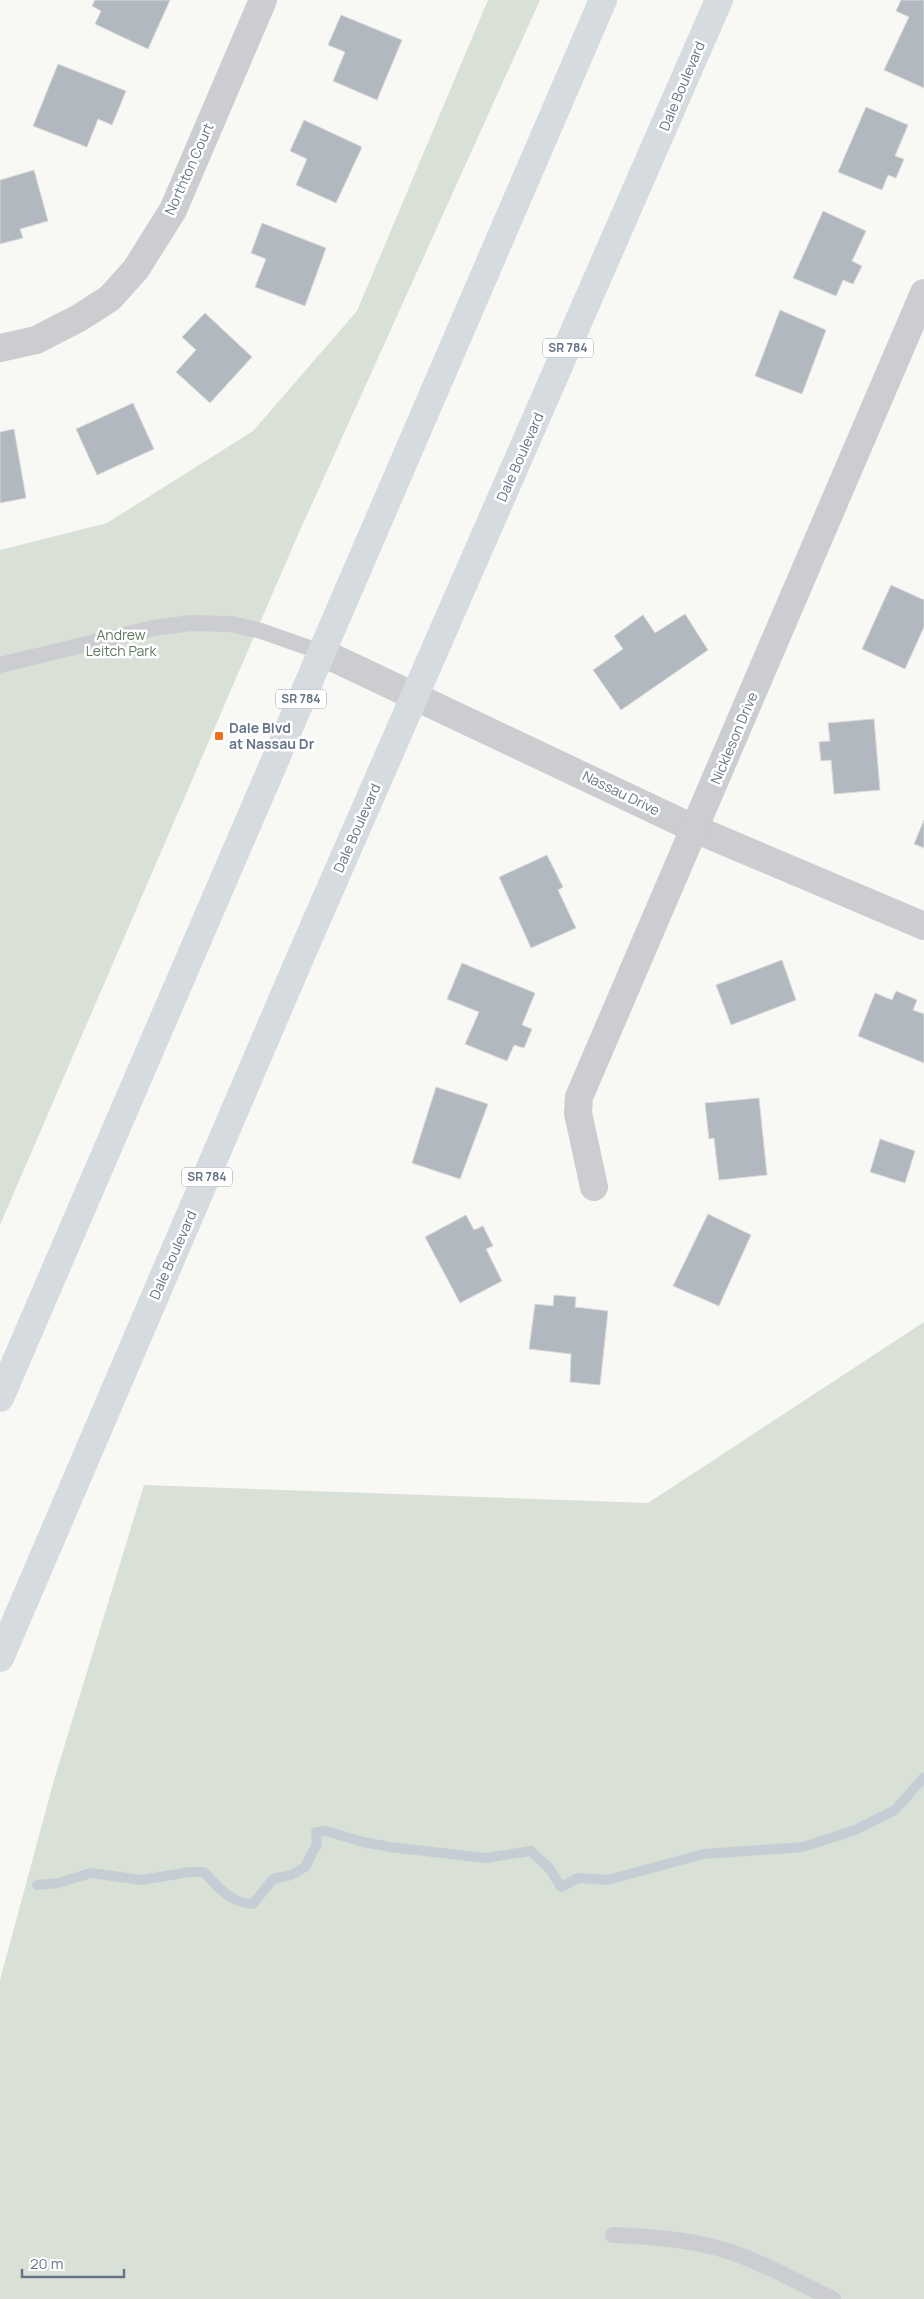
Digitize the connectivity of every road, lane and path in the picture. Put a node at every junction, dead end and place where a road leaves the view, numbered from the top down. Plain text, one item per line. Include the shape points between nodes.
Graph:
1 (263, 0) edge
2 (603, 0) edge
3 (719, 0) edge
4 (924, 293) edge
5 (914, 344) edge
6 (0, 348) edge
7 (321, 652) junction
8 (0, 665) edge
9 (415, 696) junction
10 (695, 829) junction
11 (924, 926) edge
12 (594, 1187) dead end
13 (0, 1398) edge
14 (0, 1658) edge
15 (614, 2235) dead end
16 (832, 2299) edge

1 - 6 street, Northton Court via 173,210 136,269 110,298 79,318 36,340
2 - 7 main road, SR 784
3 - 9 main road, Dale Boulevard / SR 784
4 - 5 street, Nickleson Drive
5 - 10 street, Nickleson Drive
7 - 8 lane via 254,629 232,624 191,622
7 - 9 street, Nassau Drive
7 - 13 main road, SR 784
9 - 10 street, Nassau Drive
9 - 14 main road, Dale Boulevard / SR 784
10 - 11 street, Nassau Drive
10 - 12 street, Nickleson Drive via 578,1097 578,1113
15 - 16 lane via 696,2243 742,2256

